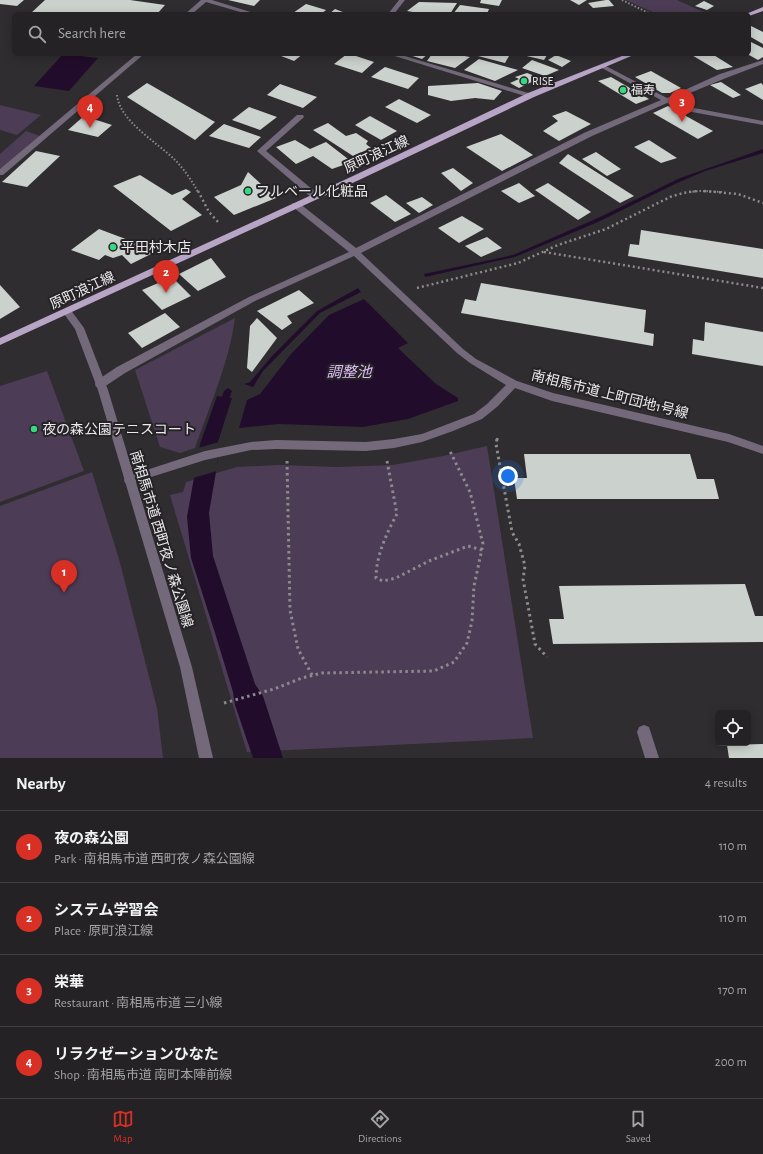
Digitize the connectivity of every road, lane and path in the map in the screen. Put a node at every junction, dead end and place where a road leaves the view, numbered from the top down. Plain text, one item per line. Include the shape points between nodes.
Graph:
1 (205, 0) edge
2 (402, 0) edge
3 (622, 0) edge
4 (763, 9) edge
5 (190, 12) edge
6 (247, 12) edge
7 (393, 12) edge
8 (647, 12) edge
9 (751, 13) edge
10 (139, 56) edge
11 (398, 56) edge
12 (625, 56) edge
13 (763, 62) edge
14 (602, 66) junction
15 (117, 93) dead end
16 (531, 95) junction
17 (667, 99) junction
18 (300, 117) dead end
19 (763, 122) edge
20 (0, 173) edge
21 (315, 196) junction
22 (763, 202) edge
23 (296, 205) junction
24 (223, 228) dead end
25 (543, 251) junction
26 (356, 252) junction
27 (763, 288) edge
28 (415, 289) dead end
29 (67, 311) junction
30 (0, 342) edge
31 (100, 384) junction
32 (513, 384) junction
33 (498, 436) dead end
34 (449, 449) dead end
35 (763, 450) edge
36 (288, 459) dead end
37 (387, 461) dead end
38 (128, 480) junction
39 (482, 550) junction
40 (547, 657) dead end
41 (312, 676) junction
42 (224, 703) dead end
43 (644, 732) dead end
44 (206, 758) edge
45 (652, 758) edge

1 - 5 street
1 - 6 street
2 - 7 street
3 - 8 path
4 - 9 main road
10 - 20 street
11 - 16 street
12 - 14 main road, 原町浪江線
13 - 17 street
14 - 16 main road, 原町浪江線
14 - 17 street via 656,96
15 - 24 path via 118,105 139,129 176,160 193,183 209,213
16 - 21 main road, 原町浪江線
17 - 19 street via 701,112
17 - 26 street via 589,134
18 - 21 street via 260,150
21 - 23 main road, 原町浪江線
22 - 25 path via 721,192 683,193 606,229
23 - 26 street, 南相馬市道 上町団地1号線
23 - 29 main road, 原町浪江線
25 - 27 path
25 - 28 path via 518,263
26 - 31 street via 252,299
26 - 32 street, 南相馬市道 上町団地1号線 via 460,351
29 - 30 main road, 原町浪江線
29 - 31 street, 南相馬市道 西町夜ノ森公園線 via 79,328
31 - 38 street, 南相馬市道 西町夜ノ森公園線
32 - 35 street, 南相馬市道 上町団地1号線 via 552,397 729,438
32 - 38 street via 481,415 451,429 414,440 351,447 273,444 251,446 194,459
33 - 40 path via 496,444 512,532 526,566 523,579 534,644
34 - 39 path via 470,492 478,517
36 - 41 path via 290,610 298,649
37 - 39 path via 397,514 388,530 376,578 383,581 396,578 424,563 468,546
38 - 44 street, 南相馬市道 西町夜ノ森公園線 via 186,667
39 - 41 path via 474,586 472,621 466,643 454,662 434,671 322,673
41 - 42 path
43 - 45 street

